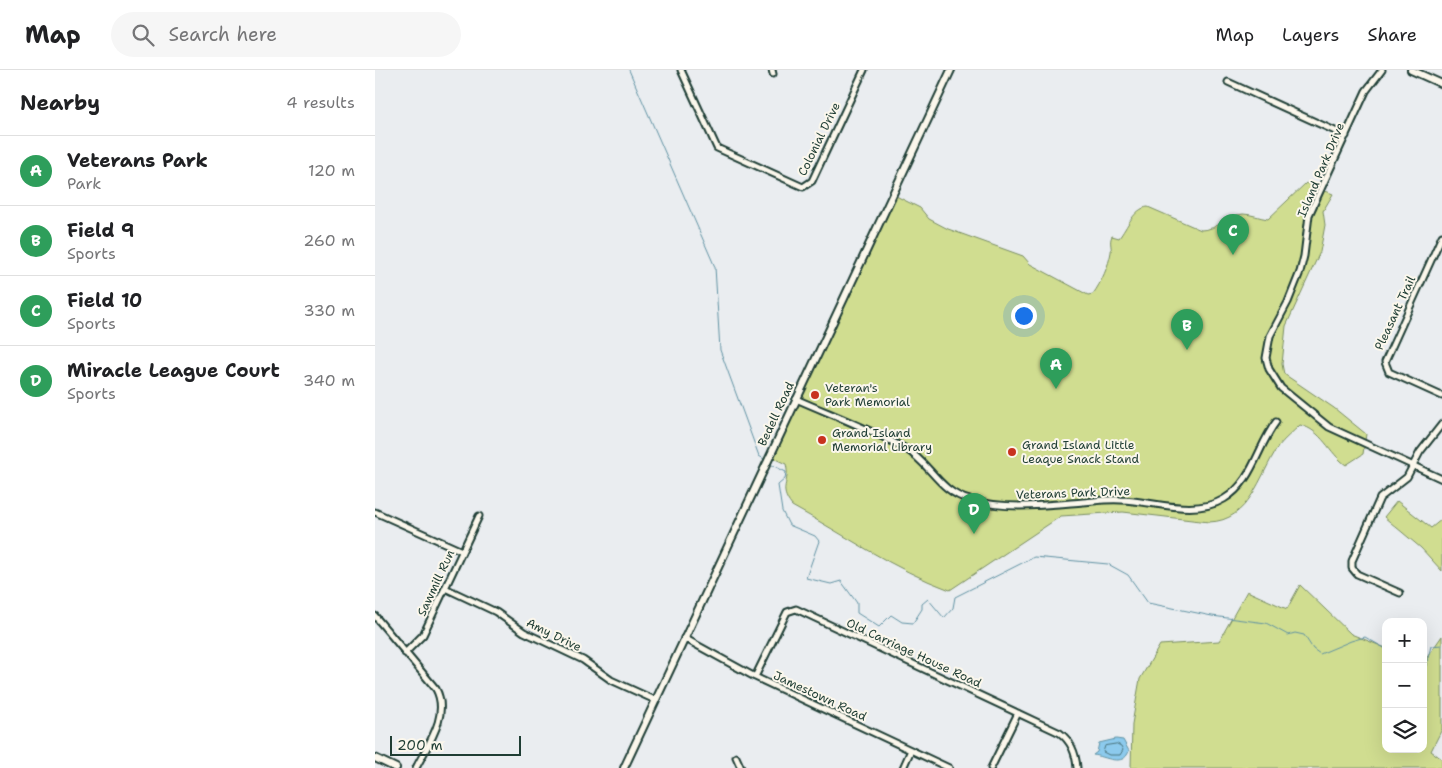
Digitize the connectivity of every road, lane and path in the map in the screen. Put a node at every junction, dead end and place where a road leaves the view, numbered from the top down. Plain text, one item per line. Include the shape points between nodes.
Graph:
1 (681, 70) edge
2 (864, 70) edge
3 (951, 70) edge
4 (1382, 70) edge
5 (1411, 70) edge
6 (1228, 82) dead end
7 (1442, 84) edge
8 (1346, 136) junction
9 (1442, 236) edge
10 (1442, 396) edge
11 (796, 399) junction
12 (1275, 422) dead end
13 (1442, 424) edge
14 (1414, 466) junction
15 (1442, 479) edge
16 (375, 512) edge
17 (479, 516) dead end
18 (462, 551) junction
19 (445, 588) junction
20 (1400, 593) dead end
21 (375, 616) edge
22 (684, 638) junction
23 (405, 652) junction
24 (755, 677) junction
25 (655, 700) junction
26 (1018, 713) junction
27 (911, 750) junction
28 (736, 757) dead end
29 (375, 758) edge
30 (396, 768) edge
31 (416, 768) edge
32 (624, 768) edge
33 (741, 768) edge
34 (903, 768) edge
35 (949, 768) edge
36 (991, 768) edge
37 (1077, 768) edge

1 - 2 street, Colonial Drive via 717,148 803,187 812,181
3 - 11 street, Bedell Road
4 - 8 street, Island Park Drive via 1366,91
5 - 7 street
6 - 8 street
8 - 14 street, Island Park Drive via 1309,215 1300,272 1270,336 1266,358 1281,388 1329,427
9 - 10 street, Pleasant Trail via 1385,362 1389,372
11 - 12 street, Veterans Park Drive via 904,448 937,481 965,498 1019,506 1118,499 1185,508 1212,505 1225,499 1239,486 1254,466
11 - 22 street, Bedell Road
13 - 14 street via 1420,452
14 - 15 street, Island Park Drive
14 - 20 street via 1407,477 1380,498 1351,561 1357,574
16 - 18 street
17 - 18 street, Sawmill Run
18 - 19 street, Sawmill Run
19 - 23 street, Sawmill Run via 423,635
19 - 25 street, Amy Drive via 589,663 611,680
21 - 23 street
22 - 24 street, Jamestown Road
22 - 25 street, Bedell Road
23 - 31 street via 435,689 441,705 440,717
24 - 26 street, Old Carriage House Road via 787,612 796,609
24 - 27 street, Jamestown Road
25 - 32 street, Bedell Road
26 - 36 street
26 - 37 street, Old Carriage House Road via 1065,737 1074,750
27 - 34 street
27 - 35 street, Jamestown Road
28 - 33 street
29 - 30 street

